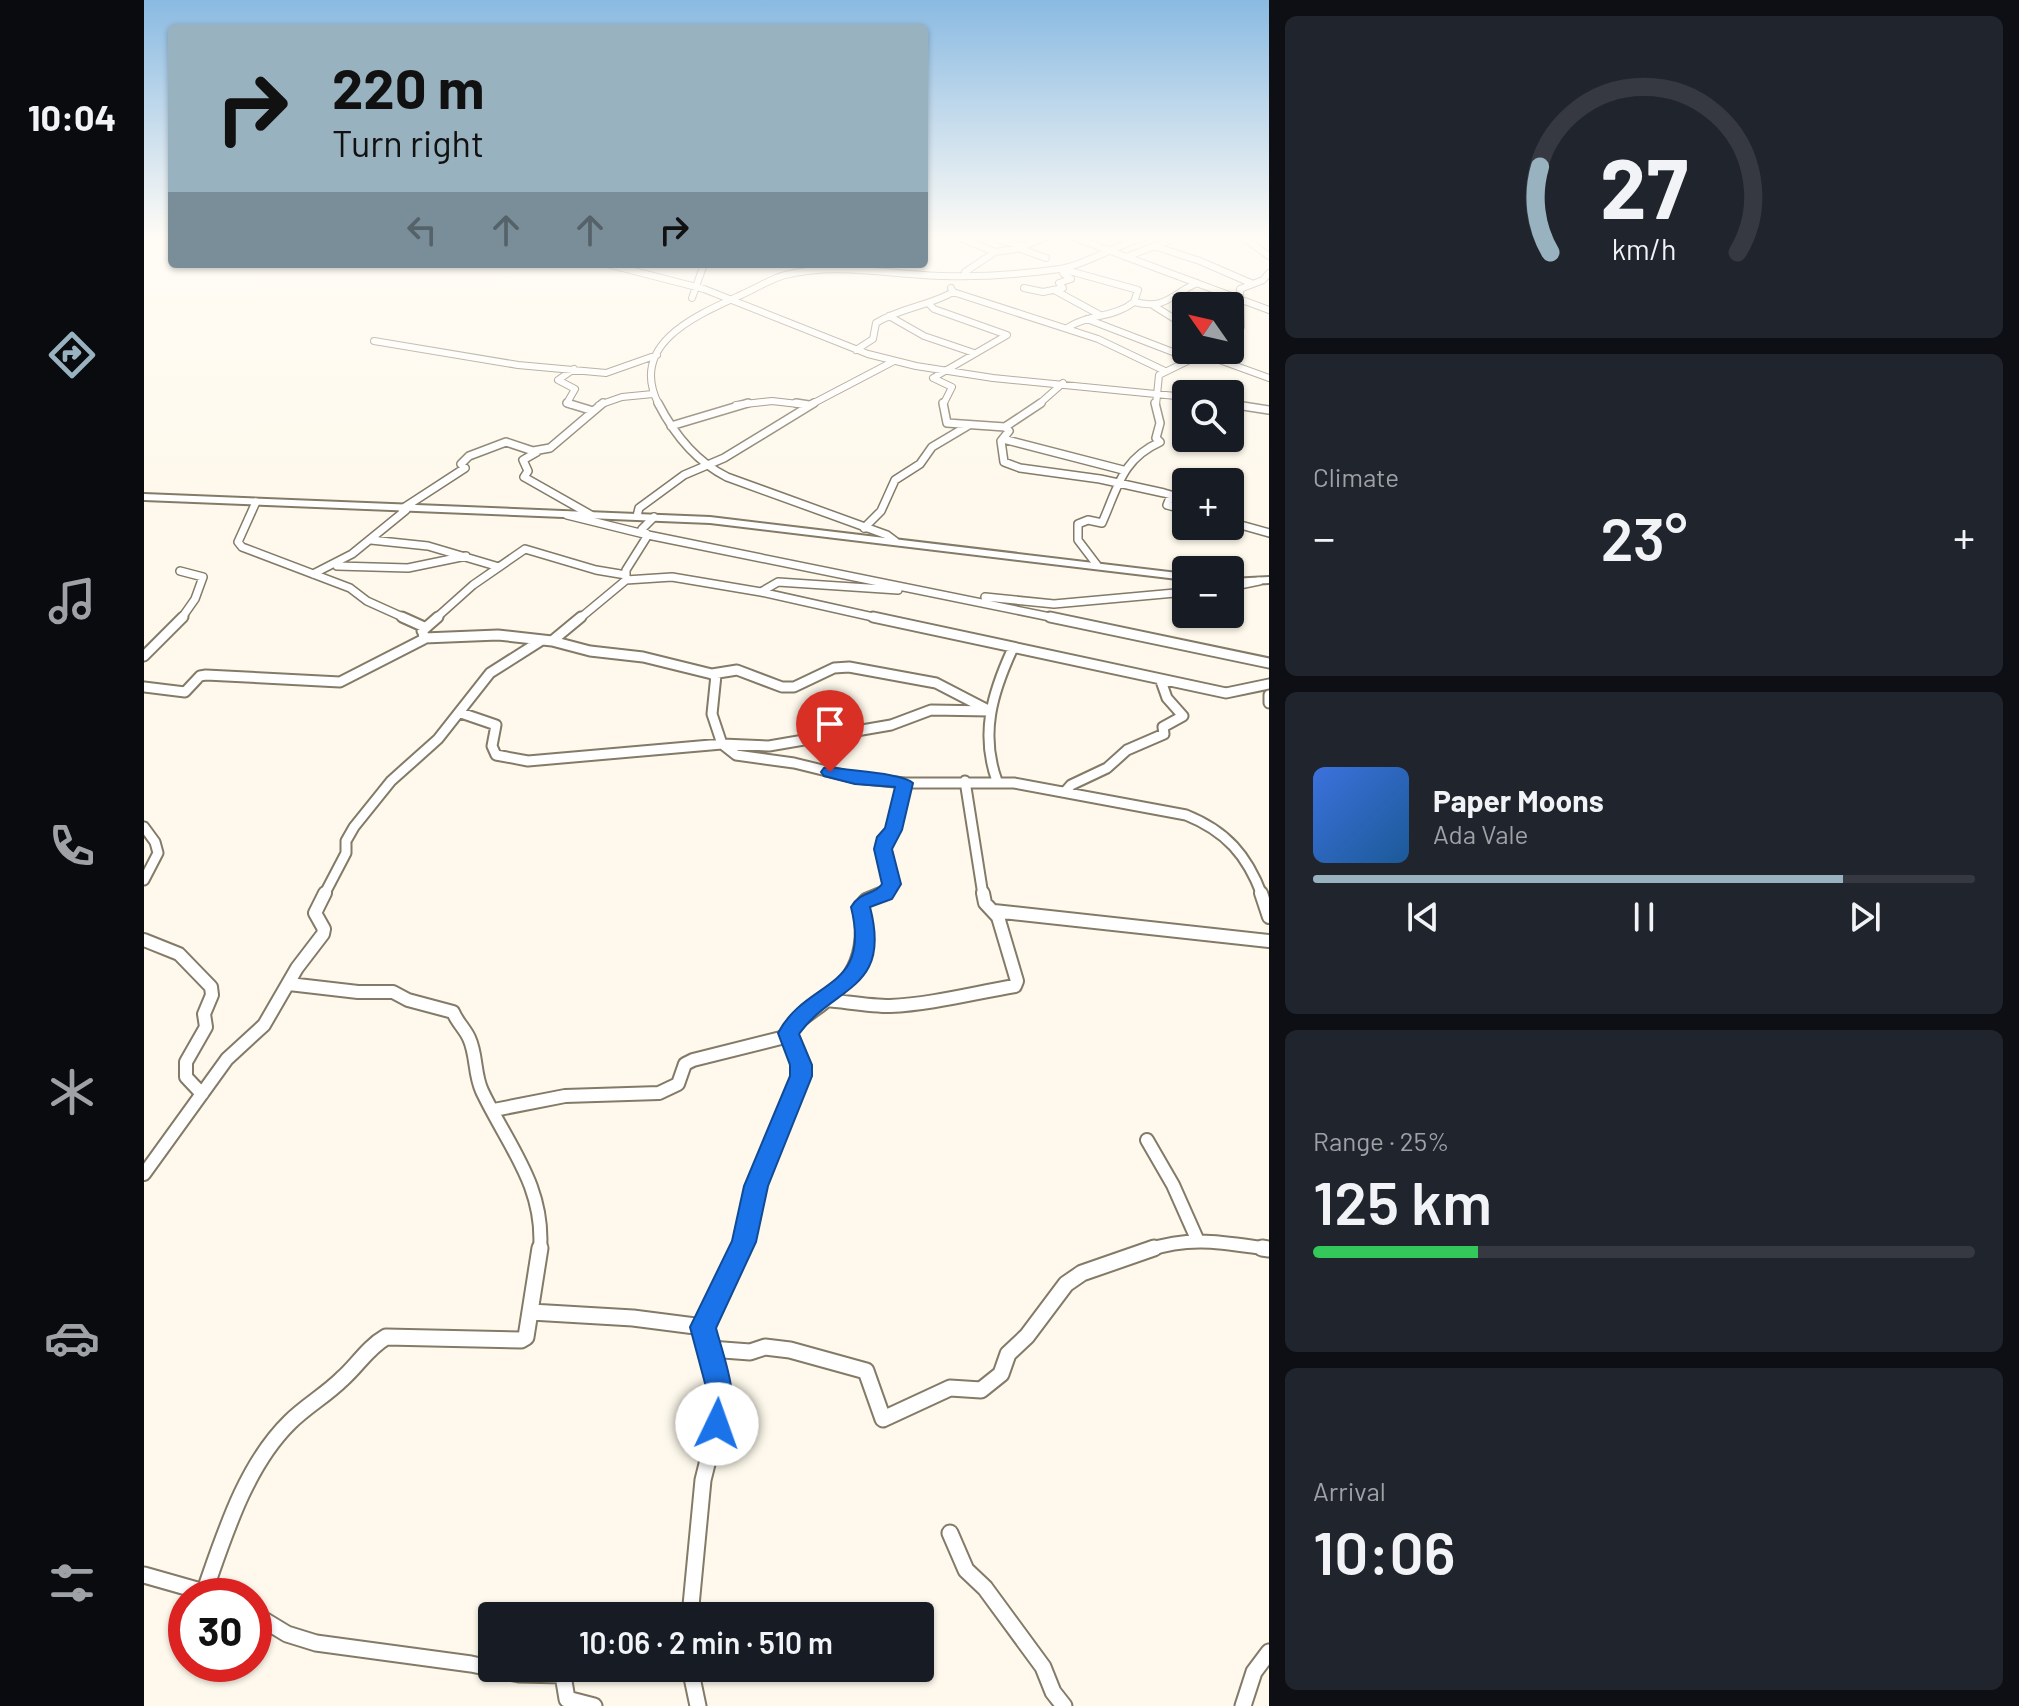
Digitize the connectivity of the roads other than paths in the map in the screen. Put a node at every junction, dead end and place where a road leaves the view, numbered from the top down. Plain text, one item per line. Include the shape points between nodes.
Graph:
1 (694, 317) edge
2 (776, 317) edge
3 (887, 317) edge
4 (889, 317) edge
5 (955, 317) edge
6 (1031, 317) edge
7 (1095, 317) edge
8 (1087, 319) junction
9 (1067, 328) junction
10 (374, 341) dead end
11 (856, 350) junction
12 (1172, 352) edge
13 (974, 353) junction
14 (657, 355) junction
15 (894, 361) junction
16 (1180, 364) edge
17 (1235, 364) edge
18 (574, 369) junction
19 (949, 370) junction
20 (1165, 371) junction
21 (1269, 378) edge
22 (1063, 383) junction
23 (1156, 393) junction
24 (653, 394) junction
25 (1172, 395) edge
26 (809, 405) junction
27 (1244, 406) edge
28 (590, 410) junction
29 (1269, 410) edge
30 (969, 425) junction
31 (671, 426) junction
32 (1005, 427) junction
33 (1003, 439) junction
34 (537, 452) junction
35 (705, 466) junction
36 (1123, 470) junction
37 (1120, 483) junction
38 (144, 497) edge
39 (256, 502) junction
40 (1172, 506) edge
41 (404, 510) junction
42 (564, 514) junction
43 (591, 515) junction
44 (637, 516) junction
45 (654, 517) junction
46 (1244, 526) edge
47 (864, 528) junction
48 (1269, 533) edge
49 (648, 535) junction
50 (371, 540) junction
51 (895, 541) junction
52 (466, 556) junction
53 (1097, 565) junction
54 (337, 566) junction
55 (499, 567) junction
56 (180, 571) dead end
57 (313, 574) junction
58 (1172, 575) edge
59 (626, 578) junction
60 (1264, 581) edge
61 (1244, 583) edge
62 (919, 590) junction
63 (761, 592) junction
64 (1172, 593) edge
65 (971, 599) junction
66 (424, 635) junction
67 (547, 641) junction
68 (1012, 650) junction
69 (144, 656) edge
70 (1269, 663) edge
71 (712, 674) junction
72 (1161, 681) junction
73 (1269, 684) edge
74 (144, 687) edge
75 (1269, 695) edge
76 (1269, 703) edge
77 (990, 711) junction
78 (461, 713) junction
79 (722, 744) junction
80 (965, 781) junction
81 (997, 781) junction
82 (905, 783) junction
83 (1065, 792) junction
84 (144, 827) edge
85 (1252, 871) junction
86 (1269, 871) edge
87 (144, 880) edge
88 (994, 911) junction
89 (1269, 917) edge
90 (144, 940) edge
91 (1269, 941) edge
92 (289, 984) junction
93 (827, 1000) junction
94 (789, 1036) junction
95 (202, 1094) junction
96 (494, 1110) junction
97 (1147, 1140) dead end
98 (144, 1174) edge
99 (1197, 1239) junction
100 (1269, 1249) edge
101 (531, 1312) junction
102 (703, 1327) junction
103 (710, 1349) junction
104 (950, 1533) dead end
105 (144, 1575) edge
106 (215, 1578) edge
107 (168, 1581) edge
108 (691, 1602) edge
109 (272, 1625) edge
110 (1269, 1652) edge
111 (693, 1682) edge
112 (594, 1706) edge
113 (698, 1706) edge
114 (1064, 1706) edge
115 (1243, 1706) edge

1 - 14 street via 667,337
2 - 11 street
3 - 11 street via 876,323 873,339
4 - 13 street via 924,336
5 - 13 street via 1007,335
6 - 9 street
7 - 8 street
8 - 9 street
8 - 12 street
9 - 20 street
10 - 18 street
11 - 15 street
13 - 19 street
14 - 18 street via 606,373
14 - 24 street
15 - 19 street
15 - 26 street
16 - 20 street
17 - 21 street
18 - 28 street via 558,380 575,389 567,403
19 - 22 street
19 - 30 street via 933,378 952,387 942,402 944,419
20 - 23 street via 1158,377
22 - 23 street
22 - 32 street
23 - 25 street
23 - 36 street via 1160,442 1140,451
24 - 28 street via 619,397
24 - 31 street
26 - 31 street via 775,400 717,407
26 - 35 street
27 - 29 street
28 - 34 street via 564,438
30 - 32 street
30 - 47 street via 932,447 920,464 895,480 881,511
31 - 35 street
32 - 33 street via 1009,431
33 - 36 street
33 - 37 street via 1006,464
34 - 41 street via 506,442 471,455 456,476 416,496
34 - 43 street via 523,460 528,471 524,477
35 - 44 street via 652,498
35 - 47 street
36 - 37 street
37 - 40 street via 1171,495 1167,505
37 - 53 street via 1102,523 1078,524 1078,540
38 - 39 street
39 - 41 street
39 - 57 street via 238,542
41 - 42 street
41 - 50 street
42 - 43 street
42 - 49 street
43 - 44 street
44 - 45 street
45 - 49 street via 642,529
45 - 51 street
46 - 48 street
47 - 51 street
49 - 59 street
49 - 62 street
50 - 52 street
50 - 54 street
51 - 53 street
52 - 54 street via 408,568
52 - 55 street
53 - 58 street
54 - 57 street
55 - 59 street via 525,549
55 - 66 street via 473,585
56 - 69 street via 203,577 202,590
57 - 66 street via 422,626
59 - 63 street via 666,576
59 - 67 street
60 - 61 street
62 - 63 street via 778,582
62 - 65 street
63 - 68 street
64 - 65 street via 1054,604
65 - 70 street
66 - 67 street
66 - 74 street via 340,682 206,675 185,692
67 - 71 street
67 - 78 street via 490,673
68 - 72 street
68 - 77 street
71 - 77 street via 737,670 794,687 834,668 849,667 936,683
71 - 79 street via 717,682 712,714
72 - 73 street via 1226,693
72 - 83 street via 1183,716 1163,727 1164,734 1127,750
75 - 76 street
77 - 79 street via 931,710 891,725 769,746
77 - 81 street via 985,746
78 - 79 street via 496,725 496,755 528,761
78 - 92 street via 399,772 354,827 315,913 323,934
79 - 82 street via 749,758
80 - 81 street
80 - 82 street
80 - 88 street via 977,869 985,903
81 - 83 street
82 - 93 street via 883,849 890,890 863,901 862,960
83 - 85 street via 1209,823 1242,852
84 - 87 street via 160,851
85 - 86 street
85 - 89 street
88 - 91 street
88 - 93 street via 1015,986 888,1006
90 - 95 street via 179,954 211,987 206,1027 186,1062 186,1077
92 - 95 street via 264,1025 227,1059
92 - 96 street via 393,992 453,1012 470,1039 474,1071
93 - 94 street via 796,1022
94 - 96 street via 693,1060 685,1064 678,1084 659,1093 565,1096
94 - 102 street via 801,1076 756,1186 744,1242
95 - 98 street
96 - 101 street via 538,1205 540,1245
97 - 99 street
99 - 100 street
99 - 103 street via 1168,1243 1082,1273 1066,1284 1008,1354 1001,1374 981,1390 950,1388 883,1419 866,1371 790,1350
101 - 102 street
101 - 106 street via 521,1340 386,1337 374,1342 344,1378 283,1428 227,1528
102 - 103 street
103 - 108 street via 719,1387 717,1424 703,1480
104 - 114 street via 966,1570 1043,1667
105 - 107 street
109 - 112 street via 316,1643 519,1674 563,1675 567,1699
110 - 115 street via 1254,1672
111 - 113 street

